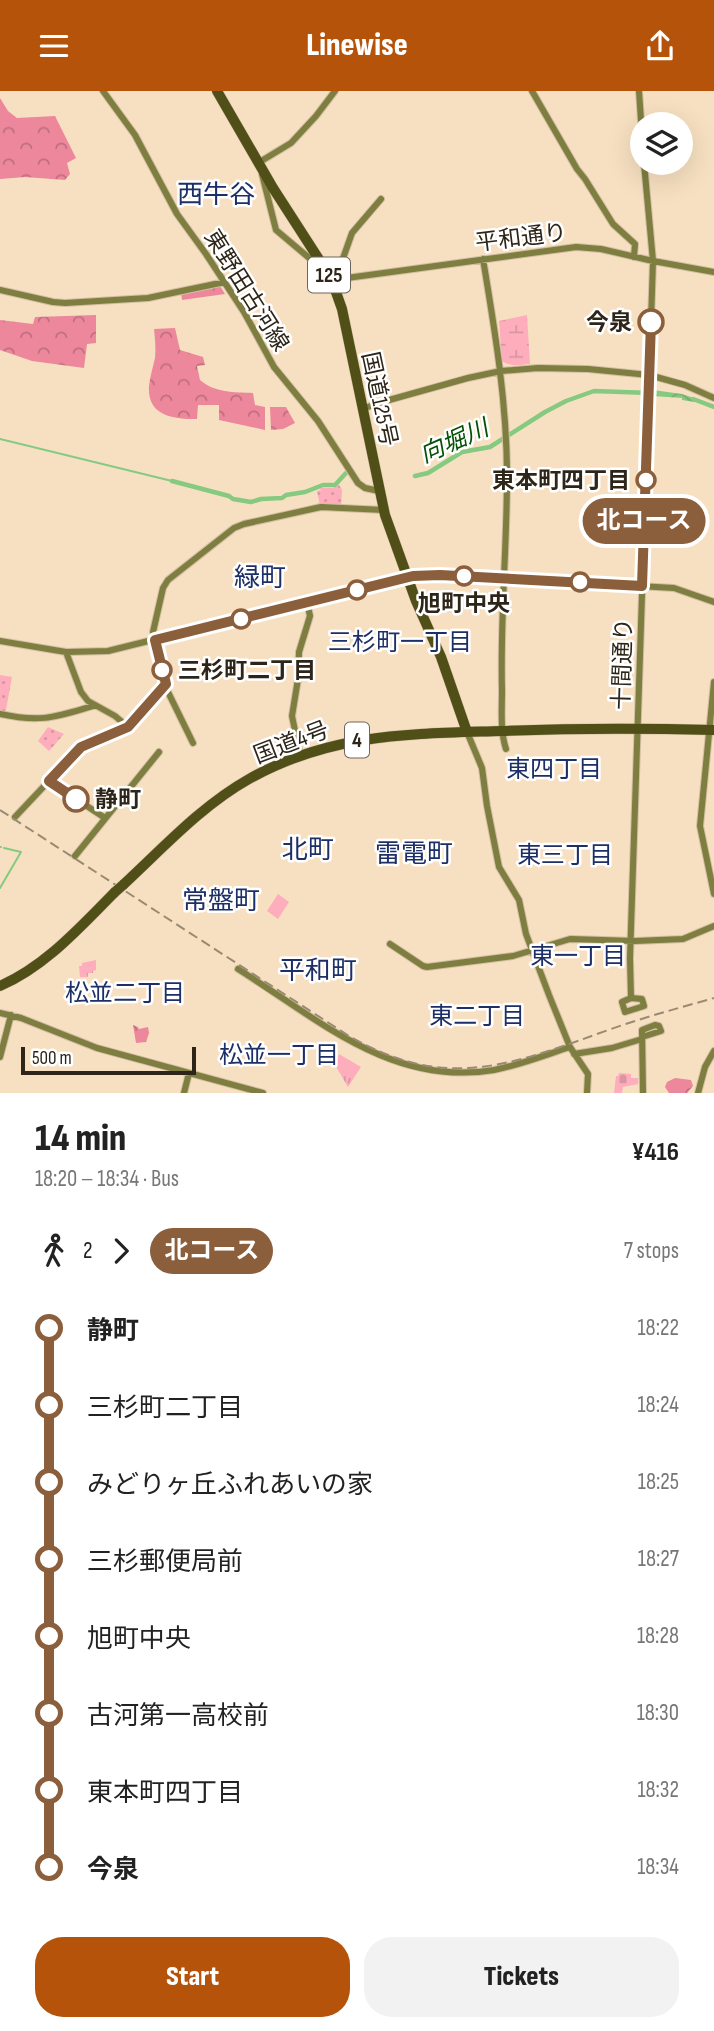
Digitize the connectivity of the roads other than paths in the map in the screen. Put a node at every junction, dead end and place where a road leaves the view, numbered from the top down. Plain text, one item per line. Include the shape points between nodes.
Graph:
1 (103, 91) edge
2 (217, 91) edge
3 (335, 91) edge
4 (532, 91) edge
5 (639, 91) edge
6 (640, 112) edge
7 (260, 166) junction
8 (645, 175) edge
9 (381, 199) dead end
10 (635, 257) junction
11 (483, 259) junction
12 (653, 261) junction
13 (714, 272) edge
14 (330, 276) junction
15 (225, 282) junction
16 (0, 291) edge
17 (501, 373) junction
18 (649, 377) junction
19 (714, 399) edge
20 (362, 409) junction
21 (379, 491) junction
22 (384, 510) junction
23 (407, 577) junction
24 (505, 578) junction
25 (642, 586) junction
26 (307, 602) junction
27 (714, 602) edge
28 (155, 640) junction
29 (0, 641) edge
30 (66, 652) junction
31 (714, 682) edge
32 (166, 684) junction
33 (93, 706) junction
34 (0, 714) edge
35 (128, 727) junction
36 (638, 728) junction
37 (711, 730) edge
38 (503, 731) junction
39 (467, 732) junction
40 (194, 743) dead end
41 (506, 749) dead end
42 (159, 752) dead end
43 (300, 755) junction
44 (49, 781) junction
45 (15, 817) dead end
46 (106, 818) junction
47 (75, 856) dead end
48 (714, 894) edge
49 (714, 926) edge
50 (631, 941) junction
51 (390, 944) dead end
52 (531, 951) junction
53 (238, 969) dead end
54 (0, 986) edge
55 (631, 998) dead end
56 (0, 1013) edge
57 (11, 1015) junction
58 (570, 1047) junction
59 (714, 1051) edge
60 (574, 1054) junction
61 (0, 1057) edge
62 (190, 1073) junction
63 (184, 1093) edge
64 (263, 1093) edge
65 (587, 1093) edge
66 (643, 1093) edge
67 (698, 1093) edge

1 - 15 street, 東野田古河線 via 135,135 177,214
2 - 7 highway, 国道125号 / 125
3 - 7 street via 291,143
4 - 10 street via 609,218 635,244
5 - 6 street
7 - 14 highway, 国道125号 / 125
7 - 14 street via 276,230
8 - 12 street, 十間通り
9 - 14 street via 352,233 341,264
10 - 11 street, 平和通り via 576,247
10 - 12 street, 平和通り
11 - 14 street, 平和通り
11 - 17 street
12 - 13 street, 平和通り
12 - 18 street, 十間通り
14 - 20 highway, 国道125号 / 125 via 342,309
15 - 16 street via 148,298 65,303
15 - 21 street, 東野田古河線 via 277,372 315,416 362,486
17 - 18 street via 554,368
17 - 20 street
17 - 24 street via 506,436
18 - 19 street via 685,385
18 - 25 street, 十間通り
20 - 21 highway, 国道125号 / 125
21 - 22 highway, 国道125号 / 125
22 - 23 highway, 国道125号 / 125
22 - 28 street via 317,508 237,526 165,583 153,624
23 - 24 street
23 - 26 street
23 - 39 highway, 国道125号 / 125
24 - 25 street
24 - 38 street
25 - 27 street via 679,588
25 - 36 street, 十間通り
26 - 28 street
26 - 43 street via 310,616 299,652 292,716
28 - 30 street via 97,652
28 - 32 street
29 - 30 street
30 - 33 street via 81,692
31 - 37 street
32 - 35 street
32 - 40 street
33 - 34 street via 47,719
33 - 35 street
35 - 44 street via 81,747
36 - 37 highway, 国道4号 / 4
36 - 38 highway, 国道4号 / 4
36 - 50 street, 十間通り
37 - 48 street via 700,826
38 - 39 highway, 国道4号 / 4
38 - 41 street
39 - 43 highway, 国道4号 / 4 via 374,737
39 - 52 street via 482,768 497,861 519,900
42 - 46 street
43 - 54 highway, 国道4号 / 4 via 224,795 42,962
44 - 45 street
44 - 46 street
46 - 47 street
49 - 50 street via 683,939
50 - 52 street via 574,938
50 - 55 street, 十間通り
51 - 52 street via 427,967
52 - 58 street
53 - 58 street via 363,1048 410,1066 443,1072 491,1070
56 - 57 street
57 - 61 street
57 - 62 street via 97,1048
58 - 60 street
59 - 67 street
60 - 65 street via 588,1074
60 - 66 street via 642,1038
62 - 63 street
62 - 64 street

